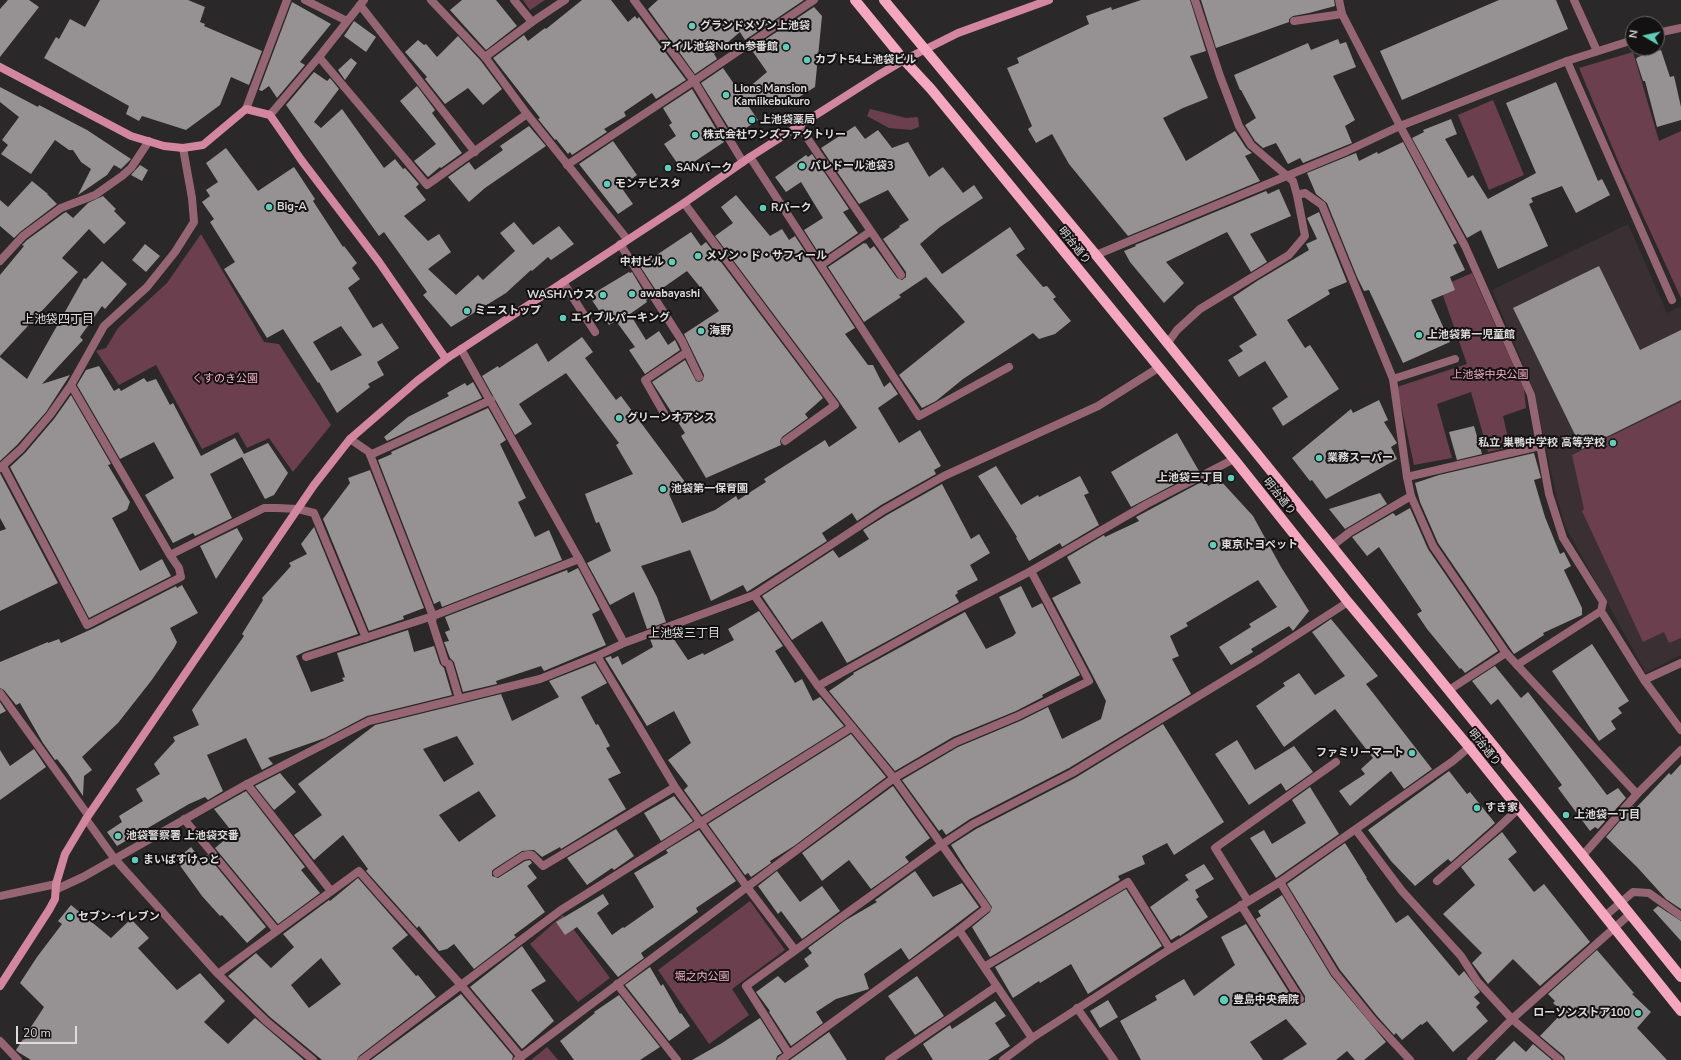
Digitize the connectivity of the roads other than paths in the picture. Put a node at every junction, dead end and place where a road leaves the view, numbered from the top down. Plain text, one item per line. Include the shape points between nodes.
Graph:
1 (287, 0) edge
2 (305, 0) edge
3 (431, 0) edge
4 (514, 0) edge
5 (565, 0) edge
6 (634, 0) edge
7 (814, 0) edge
8 (855, 0) edge
9 (884, 0) edge
10 (1049, 0) edge
11 (1195, 0) edge
12 (1339, 0) edge
13 (1574, 0) edge
14 (362, 3) edge
15 (1342, 14) junction
16 (348, 21) junction
17 (1294, 21) dead end
18 (532, 22) junction
19 (1681, 28) edge
20 (1665, 31) edge
21 (1625, 42) edge
22 (926, 50) junction
23 (1597, 51) junction
24 (320, 57) junction
25 (485, 57) junction
26 (904, 60) junction
27 (1567, 61) junction
28 (0, 67) edge
29 (694, 81) junction
30 (246, 109) junction
31 (527, 114) junction
32 (270, 115) junction
33 (799, 126) junction
34 (1400, 126) junction
35 (149, 141) junction
36 (183, 148) junction
37 (475, 152) junction
38 (750, 157) junction
39 (743, 162) junction
40 (567, 165) junction
41 (1286, 175) junction
42 (1297, 195) junction
43 (684, 203) junction
44 (871, 231) junction
45 (627, 239) junction
46 (620, 244) junction
47 (1096, 255) junction
48 (0, 261) edge
49 (821, 265) junction
50 (901, 276) dead end
51 (563, 282) junction
52 (1672, 300) dead end
53 (595, 332) dead end
54 (1167, 344) junction
55 (461, 349) junction
56 (688, 352) junction
57 (446, 359) junction
58 (1455, 359) dead end
59 (1009, 368) dead end
60 (1158, 368) junction
61 (699, 377) dead end
62 (1392, 379) junction
63 (71, 384) junction
64 (490, 400) junction
65 (665, 415) dead end
66 (350, 439) junction
67 (785, 441) dead end
68 (1540, 446) junction
69 (370, 455) junction
70 (1234, 459) junction
71 (1, 467) edge
72 (1407, 477) junction
73 (1411, 496) junction
74 (298, 510) junction
75 (1332, 546) junction
76 (170, 555) junction
77 (579, 559) junction
78 (1030, 571) junction
79 (754, 595) junction
80 (1348, 602) junction
81 (1601, 611) junction
82 (433, 616) junction
83 (366, 638) junction
84 (624, 643) junction
85 (1506, 653) junction
86 (597, 656) junction
87 (306, 657) dead end
88 (1681, 663) edge
89 (1517, 665) junction
90 (1644, 680) junction
91 (818, 686) junction
92 (1449, 690) junction
93 (0, 693) edge
94 (459, 698) junction
95 (852, 727) junction
96 (1681, 730) edge
97 (1485, 734) junction
98 (1469, 747) junction
99 (1681, 750) edge
100 (1336, 762) dead end
101 (894, 778) junction
102 (248, 784) junction
103 (675, 787) junction
104 (1637, 794) junction
105 (1518, 809) junction
106 (87, 817) junction
107 (184, 819) junction
108 (700, 822) junction
109 (1356, 830) junction
110 (941, 844) junction
111 (1583, 854) junction
112 (114, 858) junction
113 (497, 873) dead end
114 (1437, 881) dead end
115 (1280, 882) junction
116 (57, 886) junction
117 (747, 887) junction
118 (331, 891) junction
119 (0, 896) edge
120 (1621, 902) junction
121 (1245, 903) junction
122 (1630, 914) junction
123 (1605, 916) junction
124 (1681, 916) edge
125 (1614, 928) junction
126 (276, 930) junction
127 (959, 930) junction
128 (1170, 949) junction
129 (795, 950) junction
130 (984, 967) junction
131 (218, 974) junction
132 (1681, 977) edge
133 (617, 984) junction
134 (461, 985) junction
135 (0, 986) edge
136 (997, 986) junction
137 (1300, 999) dead end
138 (1077, 1008) junction
139 (1681, 1011) edge
140 (1512, 1019) junction
141 (1032, 1038) junction
142 (0, 1041) edge
143 (789, 1054) junction
144 (519, 1059) edge
145 (18, 1060) edge
146 (313, 1060) edge
147 (362, 1060) edge
148 (677, 1060) edge
149 (781, 1060) edge
150 (889, 1060) edge
151 (1003, 1060) edge
152 (1114, 1060) edge
153 (1410, 1060) edge
154 (1471, 1060) edge
155 (1560, 1060) edge

1 - 30 street
2 - 16 street
3 - 25 street
4 - 18 street
5 - 18 street
6 - 29 street
7 - 29 street
8 - 26 main road, 明治通り
9 - 22 main road, 明治通り
10 - 22 street via 958,33
11 - 41 street via 1239,126 1251,145
12 - 15 street
13 - 23 street
14 - 16 street
14 - 37 street
15 - 17 street
15 - 34 street
16 - 24 street
18 - 25 street
19 - 20 street
21 - 23 street
22 - 26 street
22 - 47 main road, 明治通り
23 - 27 street
24 - 32 street
24 - 37 street via 427,185
25 - 31 street
26 - 33 street
26 - 60 main road, 明治通り via 931,89
27 - 34 street
27 - 52 street
28 - 35 street via 131,136
29 - 39 street
29 - 40 street
30 - 32 street
30 - 36 street via 202,145
31 - 37 street
31 - 40 street
32 - 57 street via 379,262
33 - 38 street
33 - 44 street
34 - 41 street via 1347,151
34 - 68 street via 1465,246 1525,380 1531,395
35 - 36 street
35 - 48 street via 131,168 122,176 95,194 61,208 23,236
36 - 63 street via 194,222 175,252 147,287 104,326
38 - 39 street
38 - 49 street
39 - 43 street
40 - 45 street
41 - 42 street via 1293,181
41 - 47 street
42 - 54 street via 1304,236 1289,255 1200,309 1177,330
42 - 62 street via 1304,193 1322,205
43 - 45 street
43 - 67 street via 835,405
44 - 49 street
44 - 50 street
45 - 46 street
46 - 51 street
46 - 56 street
47 - 54 main road, 明治通り
49 - 59 street via 918,416
51 - 53 street
51 - 55 street
54 - 75 main road, 明治通り
55 - 57 street
55 - 64 street
56 - 61 street
56 - 65 street via 645,380
57 - 66 street via 416,381
58 - 62 street
60 - 70 main road, 明治通り
60 - 79 street via 1098,406 944,476 884,510
62 - 72 street
63 - 71 street via 39,430
63 - 76 street
64 - 69 street
64 - 77 street
66 - 69 street
66 - 74 street
68 - 72 street
68 - 81 street via 1549,494 1563,538 1603,602
69 - 82 street
70 - 78 street via 1147,504
70 - 80 main road, 明治通り
71 - 76 street via 87,625 181,577 179,568
72 - 73 street
73 - 75 street via 1350,532
73 - 85 street via 1433,546
74 - 76 street via 264,508
74 - 83 street via 314,513
74 - 106 street
75 - 92 main road, 明治通り
77 - 82 street
77 - 84 street
78 - 91 street
78 - 101 street via 1089,681 1018,716 956,742
79 - 84 street
79 - 91 street
80 - 98 main road, 明治通り
80 - 110 street via 1072,773 973,824
81 - 89 street
81 - 90 street
82 - 83 street
82 - 94 street via 432,622
83 - 87 street
84 - 86 street
85 - 89 street
85 - 92 street
86 - 94 street via 540,679
86 - 103 street
88 - 90 street
89 - 104 street
90 - 96 street
91 - 95 street
92 - 97 main road, 明治通り
93 - 106 street
94 - 102 street via 370,721
95 - 101 street
95 - 108 street
97 - 98 street
97 - 111 main road, 明治通り
98 - 105 main road, 明治通り
98 - 109 street
99 - 104 street
100 - 121 street via 1215,848
101 - 110 street
101 - 117 street
102 - 107 street
102 - 118 street
103 - 108 street
103 - 113 street via 560,858 543,866 528,854
104 - 111 street
105 - 114 street
105 - 123 main road, 明治通り
106 - 112 street
106 - 116 street via 65,854
107 - 112 street
107 - 126 street
108 - 117 street
108 - 134 street via 561,910
109 - 115 street
109 - 140 street via 1402,891 1461,956 1477,981
110 - 127 street via 987,908
110 - 129 street
111 - 120 main road, 明治通り
112 - 116 street via 83,877
112 - 131 street
115 - 121 street
115 - 153 street via 1335,972 1373,1020
116 - 119 street
116 - 135 street via 50,910
117 - 129 street
117 - 133 street
118 - 126 street
118 - 134 street via 359,871
120 - 122 main road, 明治通り
120 - 123 street
120 - 124 street via 1633,892 1649,893
121 - 128 street
121 - 137 street
122 - 125 street
122 - 132 main road, 明治通り
123 - 125 main road, 明治通り
125 - 139 main road, 明治通り
125 - 140 street
126 - 131 street
127 - 130 street
127 - 143 street
128 - 130 street via 1128,882
128 - 138 street
129 - 143 street via 746,986
130 - 136 street
131 - 146 street via 266,1021
133 - 144 street
133 - 148 street
134 - 144 street
134 - 147 street
136 - 141 street
136 - 150 street
138 - 141 street
138 - 152 street
140 - 154 street
140 - 155 street
141 - 151 street
142 - 145 street
143 - 149 street

